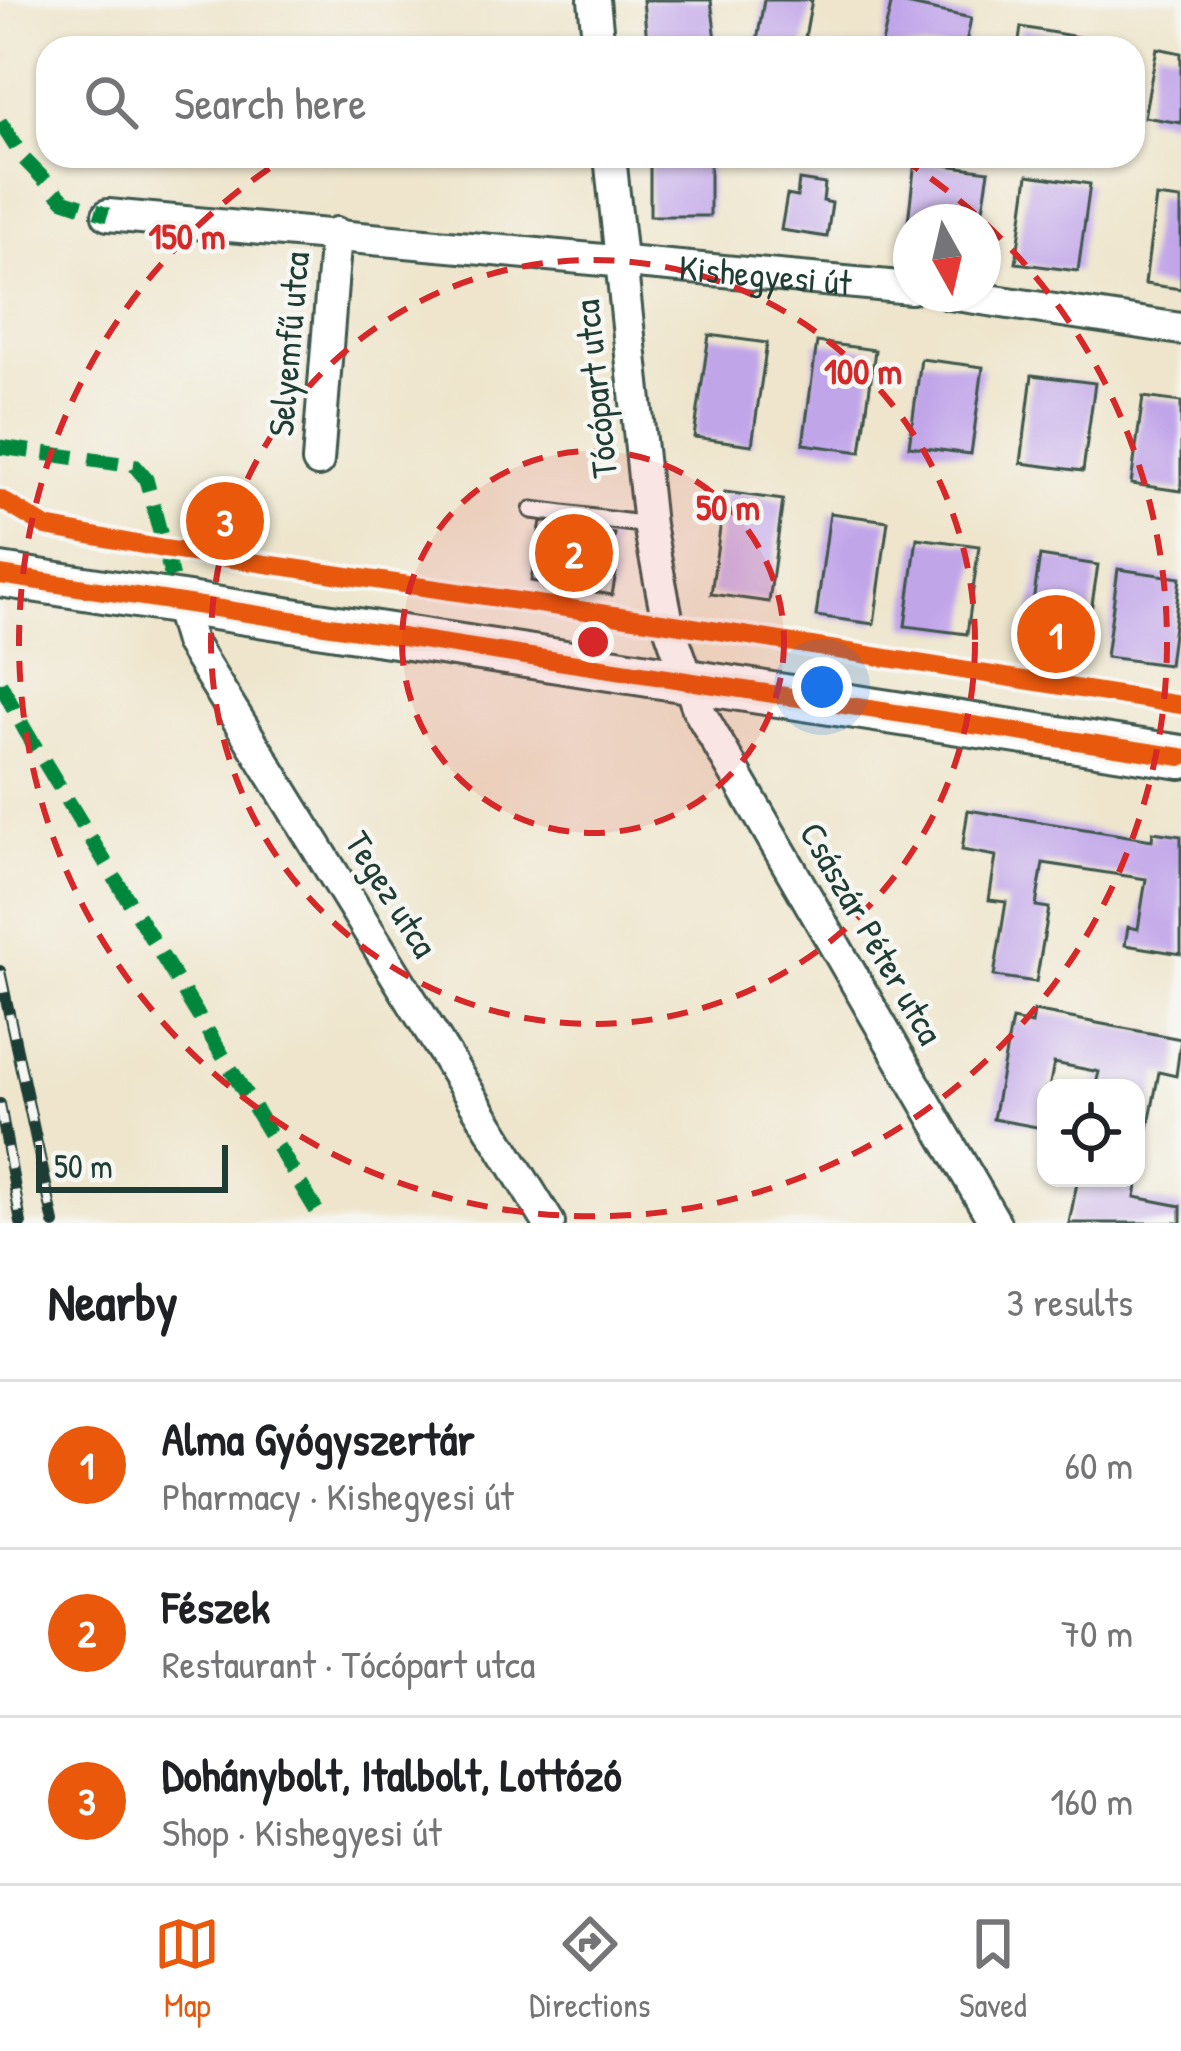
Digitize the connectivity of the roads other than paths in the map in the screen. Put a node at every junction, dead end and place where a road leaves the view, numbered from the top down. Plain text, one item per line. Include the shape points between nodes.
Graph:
1 (595, 0) edge
2 (598, 36) edge
3 (611, 168) edge
4 (108, 214) dead end
5 (336, 233) junction
6 (620, 265) junction
7 (893, 287) edge
8 (1001, 302) edge
9 (1181, 329) edge
10 (318, 461) dead end
11 (532, 510) dead end
12 (649, 525) junction
13 (0, 575) edge
14 (178, 601) junction
15 (688, 681) junction
16 (1181, 757) edge
17 (549, 1223) edge
18 (994, 1223) edge

1 - 2 street
3 - 6 street, Tócópart utca
4 - 5 street, Kishegyesi út
5 - 6 street, Kishegyesi út
5 - 10 street, Selyemfű utca
6 - 7 street, Kishegyesi út
6 - 12 street, Tócópart utca
8 - 9 street
11 - 12 lane
12 - 15 street, Tócópart utca
13 - 14 street
14 - 15 street
14 - 17 street, Tegez utca via 190,642
15 - 16 street
15 - 18 street, Császár Péter utca

